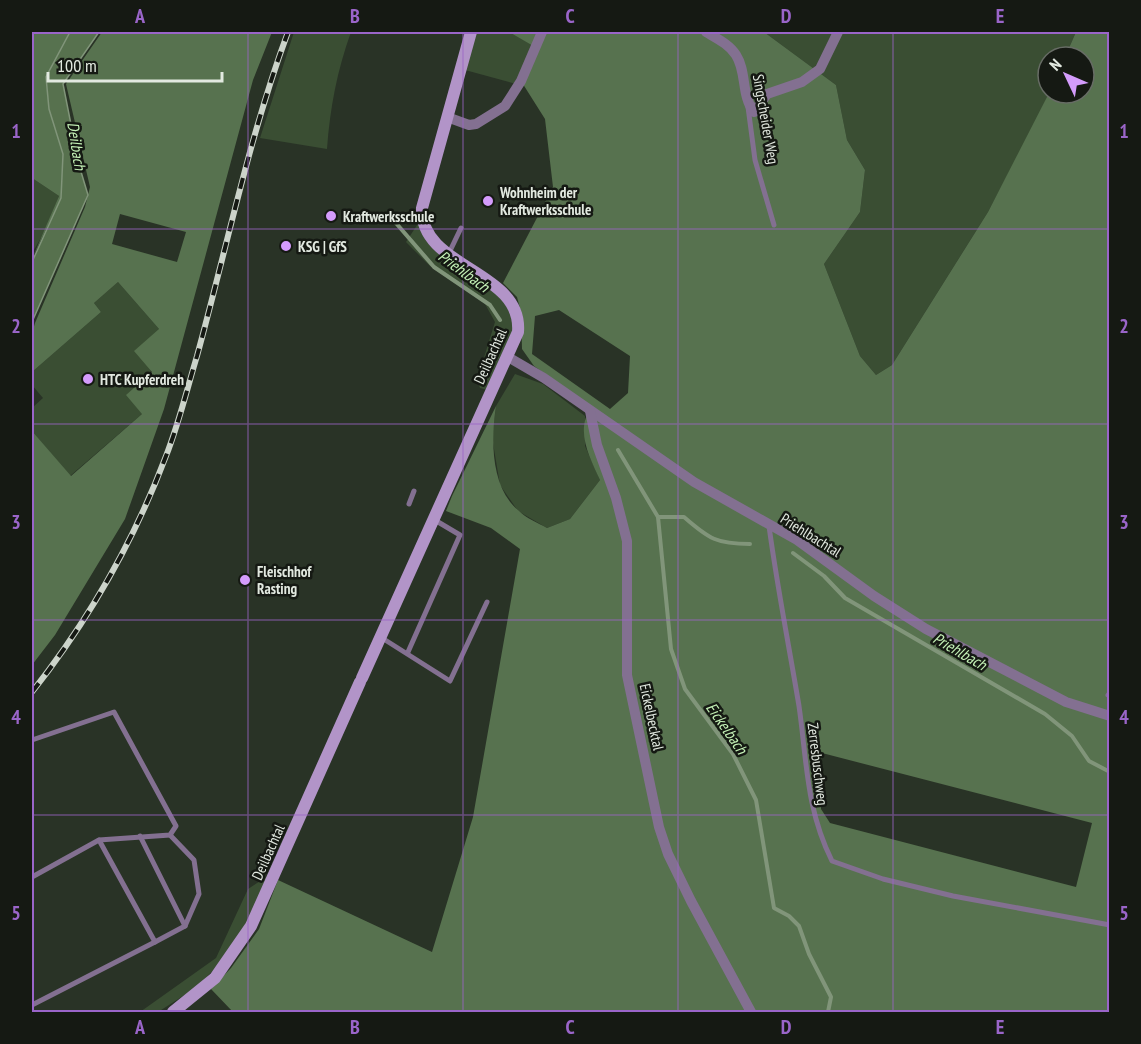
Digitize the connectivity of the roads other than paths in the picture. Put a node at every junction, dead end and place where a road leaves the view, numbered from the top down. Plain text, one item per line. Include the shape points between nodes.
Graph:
1 (471, 32) edge
2 (542, 32) edge
3 (706, 32) edge
4 (838, 32) edge
5 (747, 104) junction
6 (447, 117) junction
7 (774, 225) dead end
8 (460, 228) dead end
9 (449, 253) junction
10 (508, 357) junction
11 (590, 411) junction
12 (414, 491) dead end
13 (409, 504) dead end
14 (432, 519) junction
15 (769, 526) junction
16 (487, 602) dead end
17 (380, 637) junction
18 (408, 652) junction
19 (1110, 716) edge
20 (32, 740) edge
21 (170, 835) junction
22 (140, 836) junction
23 (99, 840) junction
24 (32, 877) edge
25 (1110, 925) edge
26 (185, 926) junction
27 (155, 942) junction
28 (32, 1005) edge
29 (173, 1012) edge
30 (752, 1012) edge

1 - 6 street, Deilbachtal
2 - 6 street via 517,90 505,106 476,124
3 - 5 street, Singscheider Weg via 736,55
4 - 5 street via 825,61 811,77 767,94 754,112
5 - 7 lane, Singscheider Weg via 754,160
6 - 9 street, Deilbachtal via 422,213 430,235
8 - 9 lane
9 - 10 street, Deilbachtal via 514,304 518,332
10 - 11 street, Priehlbachtal
10 - 14 street, Deilbachtal
11 - 15 street, Priehlbachtal via 694,482
11 - 30 street, Eickelbecktal via 627,541 627,675 659,827 691,901
12 - 13 lane
14 - 17 street, Deilbachtal
14 - 18 lane via 460,535
15 - 19 street, Priehlbachtal via 797,540 926,629 1066,702
15 - 25 lane, Zerresbuschweg via 810,806 832,861 883,879 953,896
16 - 18 lane via 450,681
17 - 18 lane
17 - 29 street, Deilbachtal via 251,926 215,978
20 - 21 lane via 114,712 176,826
21 - 22 lane
21 - 26 lane via 194,861 199,894
22 - 23 lane
22 - 26 lane
23 - 24 lane
23 - 27 lane
26 - 27 lane
27 - 28 lane

